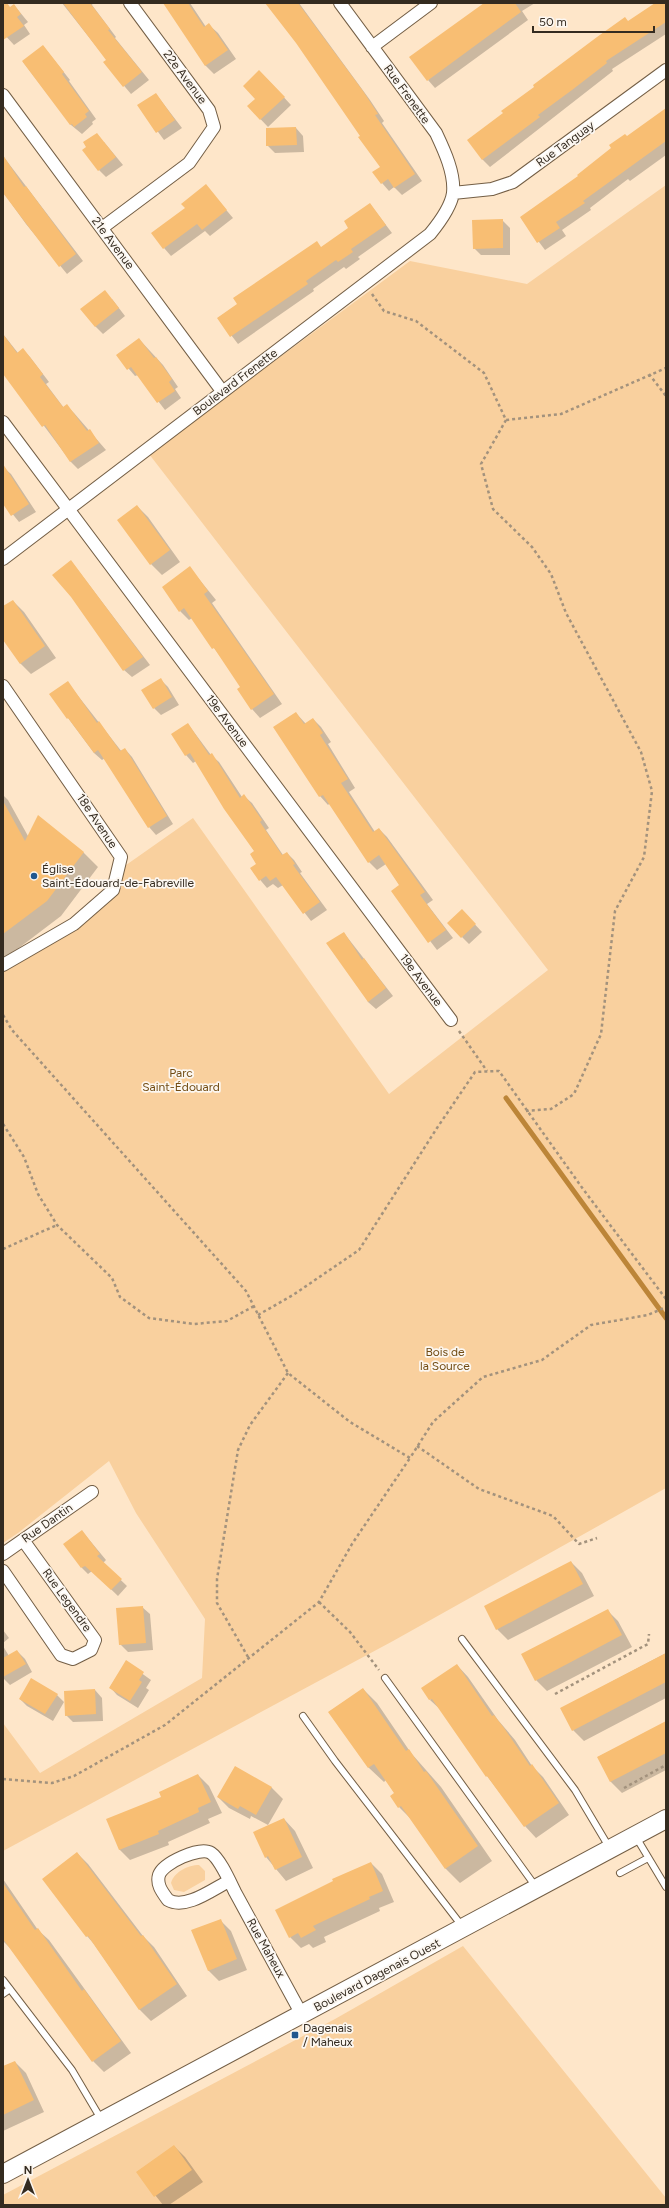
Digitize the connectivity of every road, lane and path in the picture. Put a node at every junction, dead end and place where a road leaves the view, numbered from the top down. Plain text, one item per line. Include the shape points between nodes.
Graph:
1 (130, 3) edge
2 (340, 3) edge
3 (431, 3) edge
4 (372, 47) junction
5 (666, 70) edge
6 (3, 95) edge
7 (453, 193) junction
8 (102, 228) junction
9 (365, 284) junction
10 (666, 368) edge
11 (650, 374) junction
12 (222, 391) junction
13 (666, 396) edge
14 (506, 420) junction
15 (3, 422) edge
16 (68, 510) junction
17 (3, 559) edge
18 (3, 686) edge
19 (3, 966) edge
20 (3, 1015) edge
21 (451, 1020) joint
22 (487, 1072) junction
23 (526, 1111) junction
24 (3, 1124) edge
25 (57, 1225) junction
26 (3, 1249) edge
27 (666, 1299) edge
28 (254, 1306) junction
29 (666, 1307) edge
30 (258, 1315) junction
31 (288, 1373) junction
32 (417, 1446) junction
33 (410, 1458) junction
34 (92, 1492) dead end
35 (597, 1538) dead end
36 (23, 1540) junction
37 (3, 1554) edge
38 (3, 1570) edge
39 (319, 1602) junction
40 (650, 1634) dead end
41 (462, 1639) dead end
42 (248, 1657) junction
43 (385, 1678) joint
44 (555, 1694) dead end
45 (304, 1716) dead end
46 (666, 1765) edge
47 (3, 1779) edge
48 (624, 1788) dead end
49 (666, 1819) edge
50 (635, 1836) junction
51 (610, 1849) junction
52 (648, 1858) junction
53 (620, 1873) dead end
54 (229, 1881) junction
55 (666, 1887) edge
56 (537, 1889) junction
57 (464, 1929) junction
58 (3, 1980) edge
59 (10, 1989) junction
60 (3, 1994) edge
61 (302, 2015) junction
62 (102, 2122) junction
63 (3, 2174) edge

1 - 8 street, 22e Avenue via 209,110 214,127 189,163
2 - 4 street, Rue Frenette
3 - 4 street
4 - 7 street, Rue Frenette via 436,133 450,170
5 - 7 street, Rue Tanguay via 513,182 492,189
6 - 8 street, 21e Avenue
7 - 9 street, Boulevard Frenette via 442,219 430,234
8 - 12 street, 21e Avenue
9 - 12 street, Boulevard Frenette
9 - 14 path via 384,311 416,321 484,373
10 - 11 path
11 - 13 path
11 - 14 path via 561,414
12 - 16 street, Boulevard Frenette
14 - 23 path via 481,464 492,509 532,547 550,574 566,613 641,752 652,791 644,857 615,911 601,1034 574,1094 551,1110
15 - 16 street, 19e Avenue
16 - 17 street, Boulevard Frenette
16 - 21 street, 19e Avenue
18 - 19 street, 18e Avenue via 121,857 113,890 74,924
20 - 28 path via 12,1030 246,1291
21 - 22 path
22 - 23 path via 499,1071
22 - 30 path via 475,1072 359,1250 293,1295
23 - 27 path
24 - 25 path via 24,1157 38,1194
25 - 26 path
25 - 28 path via 112,1278 120,1297 149,1318 194,1324 227,1321
28 - 30 path
29 - 32 path via 651,1314 591,1325 542,1360 484,1377 433,1422
30 - 31 path
31 - 33 path via 350,1422
31 - 42 path via 250,1425 238,1450 217,1579 217,1603
32 - 33 path
32 - 35 path via 479,1489 553,1516 579,1544
33 - 39 path via 352,1544
34 - 36 street, Rue Dantin
36 - 37 street, Rue Dantin
36 - 38 street, Rue Legendre via 96,1640 91,1650 73,1659 62,1654
39 - 42 path
39 - 43 path via 350,1632
40 - 44 path via 648,1644
41 - 51 lane via 574,1790
42 - 47 path via 165,1725 74,1776 52,1783
43 - 56 lane
45 - 57 lane via 335,1761
46 - 48 path
49 - 50 main road, Boulevard Dagenais Ouest
50 - 51 main road, Boulevard Dagenais Ouest
50 - 52 lane
51 - 56 main road, Boulevard Dagenais Ouest
52 - 53 lane
52 - 55 lane
54 - 54 street, Rue Maheux via 214,1855 201,1850 165,1867 159,1876 159,1883 168,1900 177,1903 191,1900
54 - 61 street, Rue Maheux
56 - 57 main road, Boulevard Dagenais Ouest
57 - 61 main road, Boulevard Dagenais Ouest
58 - 59 lane
59 - 60 lane
59 - 62 lane via 72,2070
61 - 62 main road, Boulevard Dagenais Ouest
62 - 63 main road, Boulevard Dagenais Ouest

